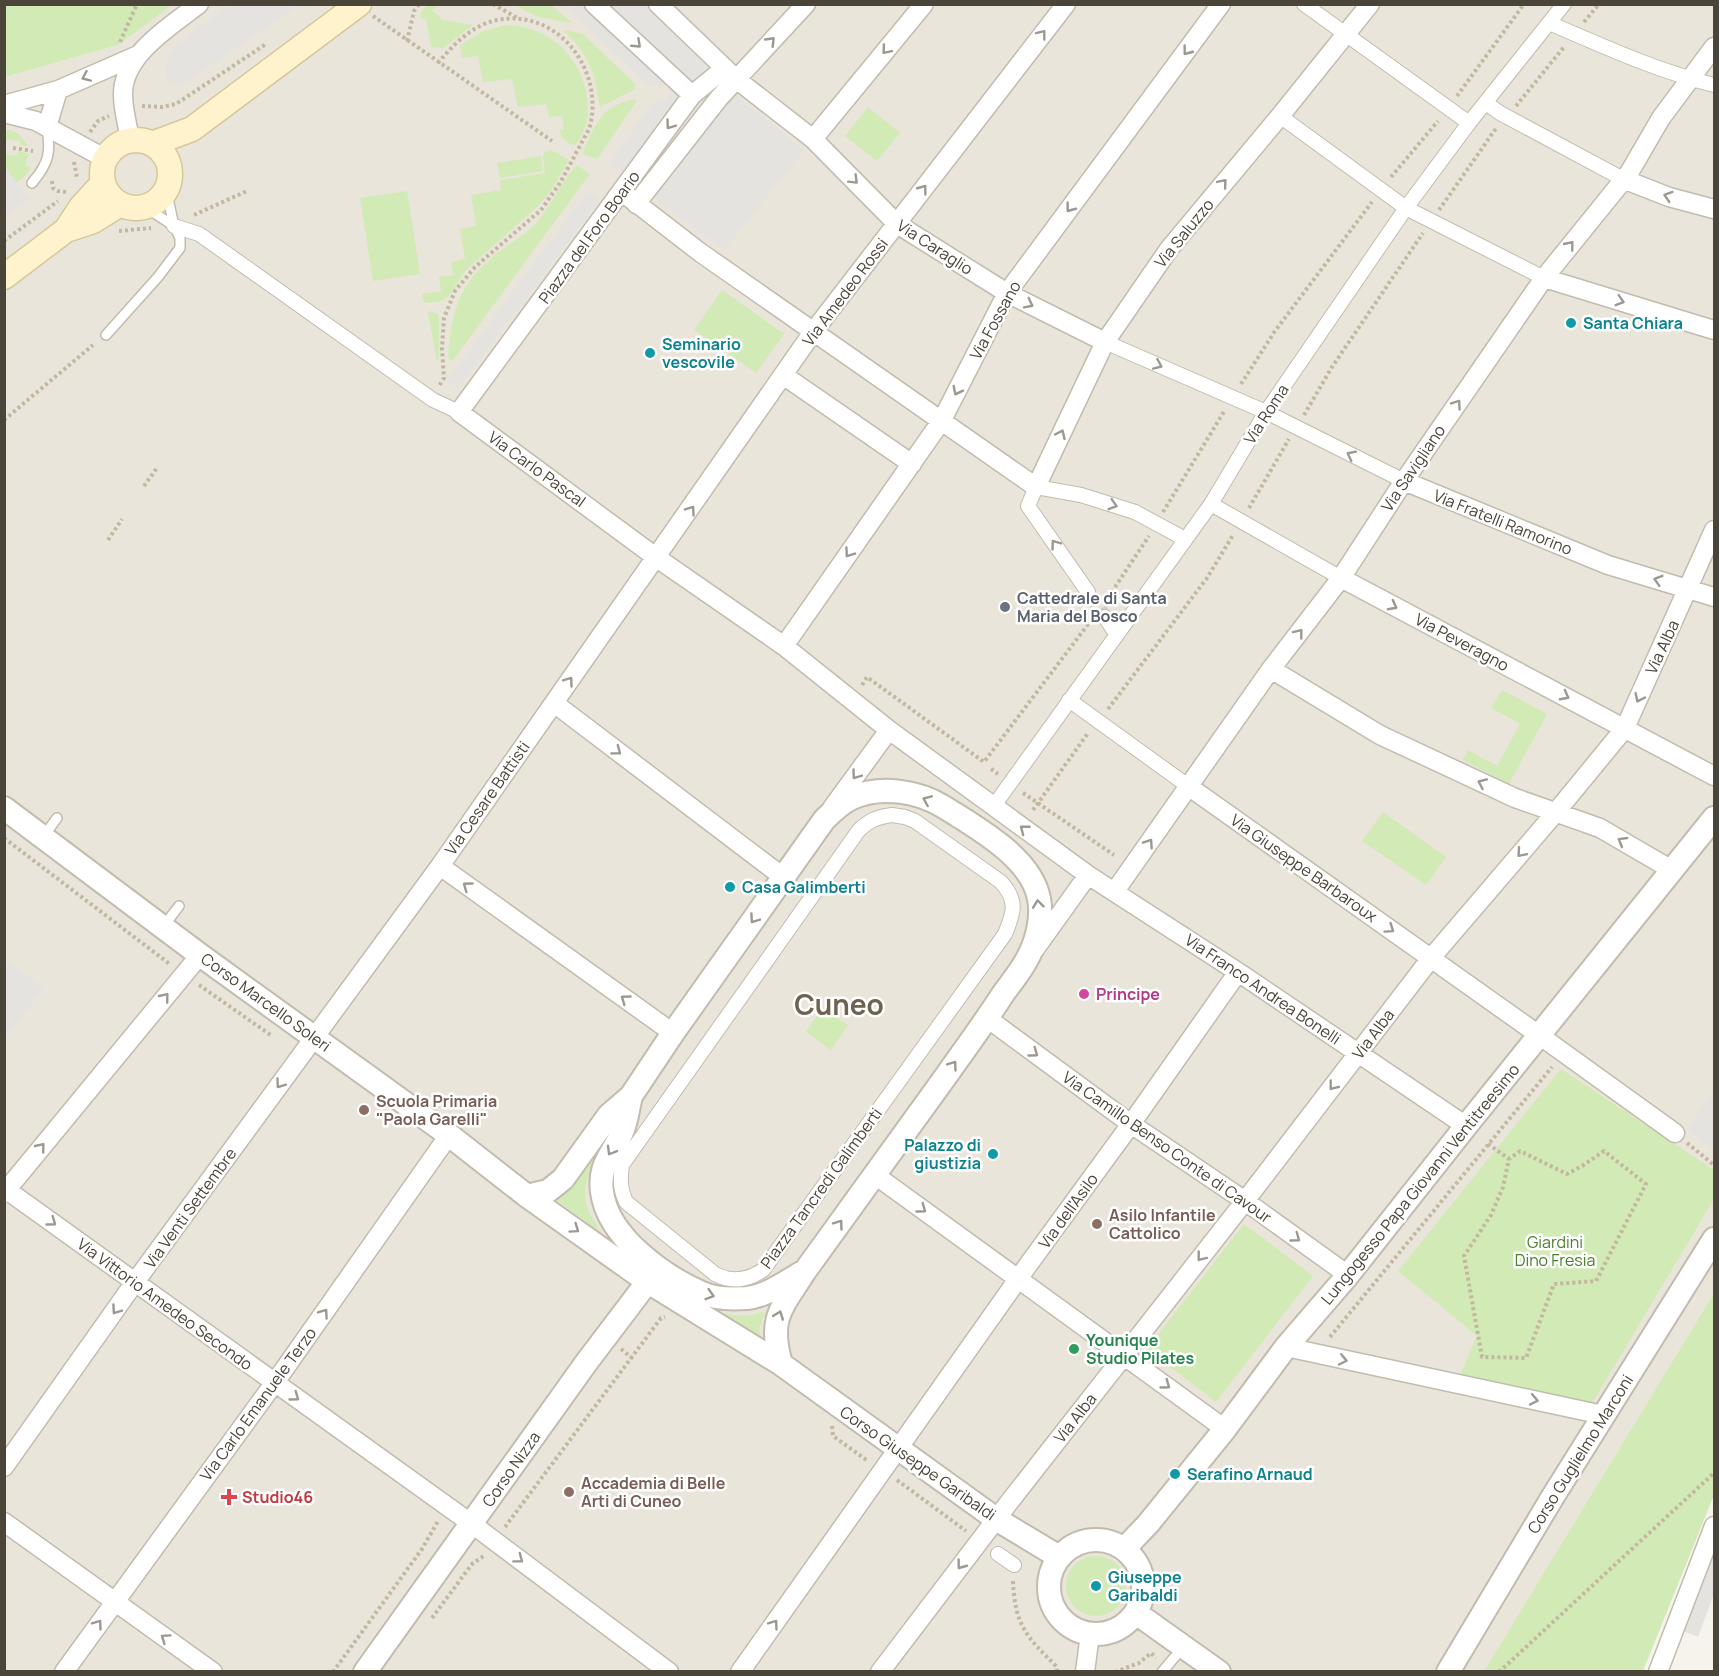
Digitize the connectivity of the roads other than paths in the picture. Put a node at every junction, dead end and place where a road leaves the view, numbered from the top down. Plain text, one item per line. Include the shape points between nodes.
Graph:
1 (199, 4) edge
2 (594, 4) edge
3 (658, 4) edge
4 (806, 4) edge
5 (924, 4) edge
6 (1066, 4) edge
7 (1221, 4) edge
8 (1304, 4) edge
9 (1370, 4) edge
10 (1564, 4) edge
11 (368, 12) edge
12 (1549, 23) junction
13 (1346, 36) junction
14 (1714, 47) edge
15 (140, 54) junction
16 (730, 73) junction
17 (1691, 80) junction
18 (1714, 85) edge
19 (58, 90) junction
20 (692, 95) junction
21 (1486, 103) junction
22 (4, 105) edge
23 (4, 113) edge
24 (1280, 116) junction
25 (1469, 123) junction
26 (47, 127) junction
27 (192, 129) junction
28 (813, 139) junction
29 (141, 143) junction
30 (168, 165) junction
31 (105, 171) junction
32 (1623, 179) junction
33 (32, 183) dead end
34 (166, 189) junction
35 (622, 192) junction
36 (120, 204) junction
37 (636, 204) junction
38 (145, 207) junction
39 (1406, 207) junction
40 (1714, 209) edge
41 (897, 224) junction
42 (174, 226) junction
43 (66, 230) junction
44 (4, 277) edge
45 (1544, 278) junction
46 (1007, 293) junction
47 (1714, 330) edge
48 (813, 332) junction
49 (106, 335) dead end
50 (1105, 342) junction
51 (783, 375) junction
52 (459, 412) junction
53 (1266, 412) junction
54 (942, 420) junction
55 (912, 464) junction
56 (1404, 481) junction
57 (1036, 487) junction
58 (1211, 504) junction
59 (1714, 530) edge
60 (1185, 539) junction
61 (657, 558) junction
62 (1341, 578) junction
63 (1688, 589) junction
64 (1088, 592) tunnel mouth
65 (1714, 597) edge
66 (1100, 614) tunnel mouth
67 (1116, 634) junction
68 (784, 646) junction
69 (1272, 669) junction
70 (1069, 700) junction
71 (554, 703) junction
72 (1625, 728) junction
73 (889, 730) junction
74 (1714, 776) edge
75 (1188, 786) junction
76 (993, 807) junction
77 (4, 808) edge
78 (1556, 812) junction
79 (57, 818) dead end
80 (1714, 818) edge
81 (824, 820) junction
82 (925, 827) joint
83 (977, 830) junction
84 (43, 837) junction
85 (440, 866) junction
86 (1672, 870) junction
87 (1088, 875) junction
88 (783, 877) junction
89 (1115, 891) junction
90 (179, 906) dead end
91 (163, 927) junction
92 (200, 955) junction
93 (1431, 958) junction
94 (1027, 960) junction
95 (1238, 972) junction
96 (987, 1018) junction
97 (673, 1033) junction
98 (1539, 1035) junction
99 (315, 1037) junction
100 (1358, 1053) junction
101 (631, 1096) junction
102 (1131, 1124) junction
103 (1466, 1126) junction
104 (1675, 1134) road end
105 (449, 1135) junction
106 (875, 1175) junction
107 (5, 1190) edge
108 (527, 1196) junction
109 (1245, 1201) junction
110 (1714, 1239) edge
111 (805, 1271) junction
112 (653, 1275) junction
113 (1348, 1275) junction
114 (1019, 1279) junction
115 (135, 1282) junction
116 (1286, 1347) junction
117 (1125, 1355) junction
118 (781, 1364) junction
119 (274, 1382) junction
120 (1604, 1415) junction
121 (1225, 1429) junction
122 (898, 1450) junction
123 (4, 1467) edge
124 (996, 1519) junction
125 (4, 1522) edge
126 (472, 1524) junction
127 (1714, 1526) edge
128 (1124, 1549) junction
129 (998, 1554) dead end
130 (1059, 1557) junction
131 (1014, 1565) road end
132 (114, 1602) junction
133 (1136, 1613) junction
134 (1090, 1634) junction
135 (1184, 1646) junction
136 (64, 1671) edge
137 (213, 1671) edge
138 (365, 1671) edge
139 (669, 1671) edge
140 (740, 1671) edge
141 (880, 1671) edge
142 (1085, 1671) edge
143 (1162, 1671) edge
144 (1219, 1671) edge
145 (1448, 1671) edge
146 (1658, 1671) edge

1 - 15 street
2 -> 20 street
3 - 16 street, Via Caraglio
16 -> 4 street
5 -> 28 street
41 -> 6 street, Via Amedeo Rossi
7 -> 46 street, Via Fossano
8 - 13 street
9 - 13 street, Via Saluzzo
10 - 12 street, Via Roma
11 - 27 main road
12 - 17 street
12 - 21 street, Via Roma
13 - 24 street, Via Saluzzo
13 - 25 street
14 - 17 street, Via Savigliano
15 -> 19 street
15 - 29 street via 128,68 123,95
16 - 20 street, Piazza del Foro Boario
16 - 28 street, Via Caraglio
16 - 37 street, Piazza del Foro Boario
17 - 18 street
17 - 32 street, Via Savigliano via 1661,118
19 - 22 street
19 - 26 street
20 -> 35 street, Piazza del Foro Boario
21 - 25 street, Via Roma
21 - 32 street
23 - 26 street
24 - 39 street
50 -> 24 street, Via Saluzzo via 1168,249
25 - 39 street, Via Roma
26 - 31 street
26 - 33 lane via 50,149
27 - 29 main road
27 - 30 main road
28 -> 41 street, Via Caraglio
29 - 30 main road via 159,149
29 - 31 main road via 116,147
30 - 34 main road
31 - 36 main road via 107,191
31 - 43 main road
40 -> 32 street
45 -> 32 street, Via Savigliano
34 - 38 main road via 158,200
34 - 42 lane
35 - 37 street
35 - 52 street, Piazza del Foro Boario
36 - 38 main road
36 - 43 main road
37 - 48 street
38 - 42 lane
39 - 45 street
39 - 53 street, Via Roma
41 - 46 street, Via Caraglio
41 - 48 street, Via Amedeo Rossi
42 - 49 lane via 180,248
42 - 52 street, Via Carlo Pascal via 199,234 429,398
43 - 44 main road
45 -> 47 street
56 -> 45 street, Via Savigliano
46 -> 50 street, Via Caraglio
46 -> 54 street, Via Fossano
48 - 51 street, Via Amedeo Rossi
48 - 54 street
50 -> 53 street, Via Caraglio
57 -> 50 street, Via Saluzzo
51 - 55 street
61 -> 51 street, Via Amedeo Rossi
52 - 61 street, Via Carlo Pascal
56 -> 53 street, Via Fratelli Ramorino
53 - 58 street, Via Roma
54 - 55 street, Via Fossano
54 - 57 street
55 -> 68 street, Via Fossano
56 - 62 street, Via Savigliano
63 -> 56 street, Via Fratelli Ramorino via 1608,565
57 -> 60 street via 1081,495 1135,512
64 -> 57 street via 1028,506
58 - 60 street, Via Roma
58 - 62 street, Via Peveragno
59 - 63 street, Via Alba
60 - 67 street, Via Roma
61 - 68 street, Via Carlo Pascal
71 -> 61 street, Via Cesare Battisti
69 -> 62 street, Via Savigliano
62 -> 72 street, Via Peveragno
63 - 65 street, Via Fratelli Ramorino
63 -> 72 street, Via Alba
66 - 67 street
67 - 70 street, Via Roma
68 - 73 street, Via Carlo Pascal
69 - 75 street, Via Savigliano
78 -> 69 street via 1506,794 1380,735
70 - 75 street, Via Giuseppe Barbaroux
70 - 76 street, Via Roma
71 - 85 street, Via Cesare Battisti
71 -> 88 street
72 - 74 street, Via Peveragno
72 - 78 street, Via Alba
73 - 76 street
73 -> 81 street, Piazza Tancredi Galimberti
89 -> 75 street, Via Savigliano
75 -> 93 street, Via Giuseppe Barbaroux
76 - 83 street, Via Roma
87 -> 76 street
77 - 84 street, Corso Marcello Soleri
86 -> 78 street via 1600,828
78 -> 93 street, Via Alba
79 - 84 lane
80 - 86 street, Lungogesso Papa Giovanni Ventitreesimo
83 -> 81 street, Piazza Tancredi Galimberti via 941,806 918,796 894,792 874,791 852,798
81 - 88 street, Piazza Tancredi Galimberti
82 - 82 street, Piazza Tancredi Galimberti via 1009,891 1012,917 1005,934 763,1270 753,1277 724,1278 626,1202 621,1192 622,1165 859,830 870,820 892,815
94 -> 83 street, Piazza Tancredi Galimberti via 1040,920 1039,899 1032,879 1019,861
84 - 91 street, Corso Marcello Soleri
97 -> 85 street
85 - 99 street, Via Cesare Battisti
86 - 98 street, Lungogesso Papa Giovanni Ventitreesimo
87 - 89 street, Via Franco Andrea Bonelli
87 - 94 street, Piazza Tancredi Galimberti
88 -> 97 street, Piazza Tancredi Galimberti
89 - 95 street, Via Franco Andrea Bonelli
90 - 91 lane
91 - 92 street, Corso Marcello Soleri
92 - 99 street, Corso Marcello Soleri
107 -> 92 street
93 - 98 street, Via Giuseppe Barbaroux
93 - 100 street, Via Alba
94 - 96 street, Piazza Tancredi Galimberti
95 - 100 street, Via Franco Andrea Bonelli
95 - 102 street, Via dell'Asilo
96 -> 102 street, Via Camillo Benso Conte di Cavour
106 -> 96 street, Piazza Tancredi Galimberti
97 - 101 street, Piazza Tancredi Galimberti
98 - 103 street, Lungogesso Papa Giovanni Ventitreesimo
98 - 104 street, Via Giuseppe Barbaroux
99 - 105 street, Corso Marcello Soleri
99 -> 115 street, Via Venti Settembre
100 - 103 street, Via Franco Andrea Bonelli
100 -> 109 street, Via Alba
101 - 108 street, Piazza Tancredi Galimberti via 609,1115 563,1179 548,1191
101 -> 112 street, Piazza Tancredi Galimberti via 622,1132 604,1164 602,1191 608,1215
102 - 109 street, Via Camillo Benso Conte di Cavour
102 - 114 street, Via dell'Asilo
103 - 113 street, Lungogesso Papa Giovanni Ventitreesimo
105 - 108 street, Corso Marcello Soleri
119 -> 105 street, Via Carlo Emanuele Terzo
111 -> 106 street, Piazza Tancredi Galimberti
106 -> 114 street
107 -> 115 street, Via Vittorio Amedeo Secondo
108 -> 112 street, Piazza Tancredi Galimberti
109 -> 113 street, Via Camillo Benso Conte di Cavour
109 -> 117 street, Via Alba
110 - 120 street, Corso Guglielmo Marconi
112 -> 111 street, Piazza Tancredi Galimberti via 722,1298 749,1298
118 -> 111 street, Piazza Tancredi Galimberti via 775,1326 779,1312
112 - 118 street, Piazza Tancredi Galimberti
112 - 126 street, Corso Nizza
113 - 116 street, Lungogesso Papa Giovanni Ventitreesimo
114 - 117 street
114 - 122 street, Via dell'Asilo
115 - 119 street, Via Vittorio Amedeo Secondo
115 -> 123 street, Via Venti Settembre
116 -> 120 street
116 - 121 street, Lungogesso Papa Giovanni Ventitreesimo
117 -> 121 street
117 - 124 street, Via Alba
118 - 122 street, Corso Giuseppe Garibaldi
119 -> 126 street, Via Vittorio Amedeo Secondo
119 - 132 street, Via Carlo Emanuele Terzo
120 - 145 street, Corso Guglielmo Marconi
121 - 128 street, Lungogesso Papa Giovanni Ventitreesimo
122 - 124 street, Corso Giuseppe Garibaldi
140 -> 122 street, Via dell'Asilo
124 - 130 street, Corso Giuseppe Garibaldi
124 -> 141 street, Via Alba
125 - 132 street
126 - 138 street, Corso Nizza
126 -> 139 street, Via Vittorio Amedeo Secondo
127 - 146 street
128 - 130 street via 1111,1542 1090,1540
128 - 133 street via 1141,1571 1143,1593
129 - 131 street
130 - 134 street via 1049,1583 1055,1611 1076,1630
136 -> 132 street, Via Carlo Emanuele Terzo
137 -> 132 street
133 - 134 street via 1111,1632
133 - 135 street
134 - 142 street
135 - 143 lane
135 - 144 street

